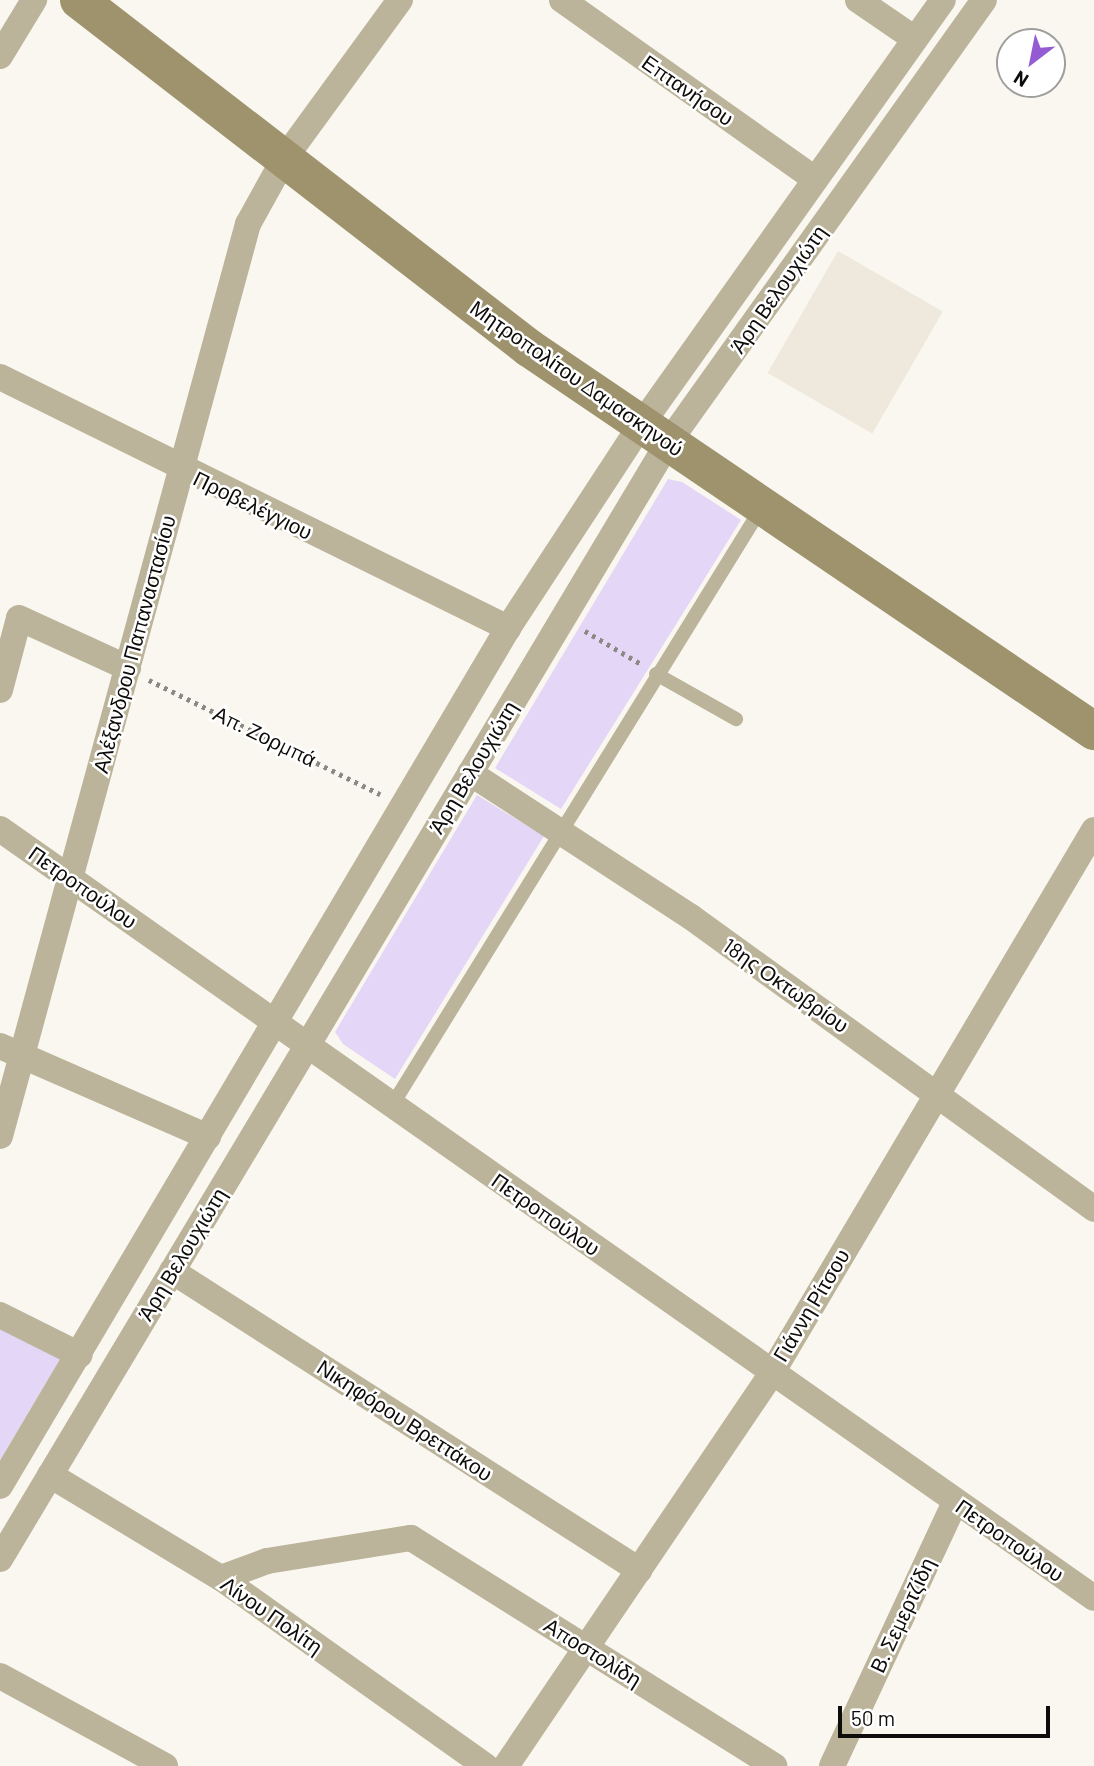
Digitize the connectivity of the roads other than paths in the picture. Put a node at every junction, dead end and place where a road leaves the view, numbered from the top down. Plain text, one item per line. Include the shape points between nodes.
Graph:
1 (34, 0) edge
2 (79, 0) edge
3 (400, 0) edge
4 (562, 0) edge
5 (858, 0) edge
6 (943, 0) edge
7 (984, 0) edge
8 (915, 39) junction
9 (0, 56) edge
10 (284, 159) junction
11 (815, 179) junction
12 (0, 377) edge
13 (655, 434) junction
14 (181, 470) junction
15 (764, 503) junction
16 (508, 628) junction
17 (127, 669) junction
18 (656, 674) junction
19 (0, 690) edge
20 (736, 719) dead end
21 (1094, 730) edge
22 (470, 773) junction
23 (0, 829) edge
24 (560, 830) junction
25 (1094, 830) edge
26 (72, 878) junction
27 (273, 1024) junction
28 (305, 1048) junction
29 (10, 1050) edge
30 (937, 1093) junction
31 (391, 1107) junction
32 (0, 1136) edge
33 (208, 1138) junction
34 (1094, 1209) edge
35 (172, 1271) junction
36 (0, 1315) edge
37 (80, 1354) junction
38 (773, 1371) junction
39 (50, 1475) junction
40 (0, 1486) edge
41 (955, 1502) junction
42 (0, 1559) edge
43 (639, 1570) junction
44 (221, 1578) junction
45 (1094, 1598) edge
46 (586, 1647) junction
47 (0, 1676) edge
48 (164, 1766) edge
49 (486, 1766) edge
50 (506, 1766) edge
51 (774, 1766) edge
52 (832, 1766) edge

1 - 9 street
2 - 10 street, Μητροπολίτου Δαμασκηνού
3 - 10 street, Αλέξανδρου Παπαναστασίου
4 - 11 street, Επτανήσου
5 - 8 street
6 - 8 street, Άρη Βελουχιώτη
7 - 13 street, Άρη Βελουχιώτη
8 - 11 street, Άρη Βελουχιώτη
10 - 13 street, Μητροπολίτου Δαμασκηνού via 530,348
10 - 14 street, Αλέξανδρου Παπαναστασίου via 248,224
11 - 13 street, Άρη Βελουχιώτη
12 - 14 street, Προβελέγγιου
13 - 15 street, Μητροπολίτου Δαμασκηνού
13 - 16 street, Άρη Βελουχιώτη
13 - 22 street, Άρη Βελουχιώτη via 561,617
14 - 16 street, Προβελέγγιου
14 - 17 street, Αλέξανδρου Παπαναστασίου
15 - 18 lane
15 - 21 street, Μητροπολίτου Δαμασκηνού
16 - 27 street, Άρη Βελουχιώτη
17 - 19 street via 19,618
17 - 26 street, Αλέξανδρου Παπαναστασίου
18 - 20 lane
18 - 24 lane
22 - 24 street, 18ης Οκτωβρίου
22 - 28 street, Άρη Βελουχιώτη
23 - 26 street, Πετροπούλου
24 - 30 street, 18ης Οκτωβρίου
24 - 31 lane
25 - 30 street, Γιάννη Ρίτσου
26 - 27 street, Πετροπούλου
26 - 29 street, Αλέξανδρου Παπαναστασίου
27 - 28 street, Πετροπούλου
27 - 33 street, Άρη Βελουχιώτη
28 - 31 street, Πετροπούλου
28 - 35 street, Άρη Βελουχιώτη
29 - 32 street, Αλέξανδρου Παπαναστασίου
29 - 33 street
30 - 34 street, 18ης Οκτωβρίου
30 - 38 street, Γιάννη Ρίτσου
31 - 38 street, Πετροπούλου
33 - 37 street, Άρη Βελουχιώτη
35 - 39 street, Άρη Βελουχιώτη
35 - 43 street, Νικηφόρου Βρεττάκου
36 - 37 street
37 - 40 street, Άρη Βελουχιώτη
38 - 41 street, Πετροπούλου
38 - 43 street, Γιάννη Ρίτσου
39 - 42 street, Άρη Βελουχιώτη
39 - 44 street, Λίνου Πολίτη
41 - 45 street, Πετροπούλου
41 - 52 street, Β. Σεμερτζίδη
43 - 46 street, Γιάννη Ρίτσου
44 - 46 street, Αποστολίδη via 267,1561 411,1538
44 - 49 street, Λίνου Πολίτη
46 - 50 street, Γιάννη Ρίτσου
46 - 51 street, Αποστολίδη
47 - 48 street

